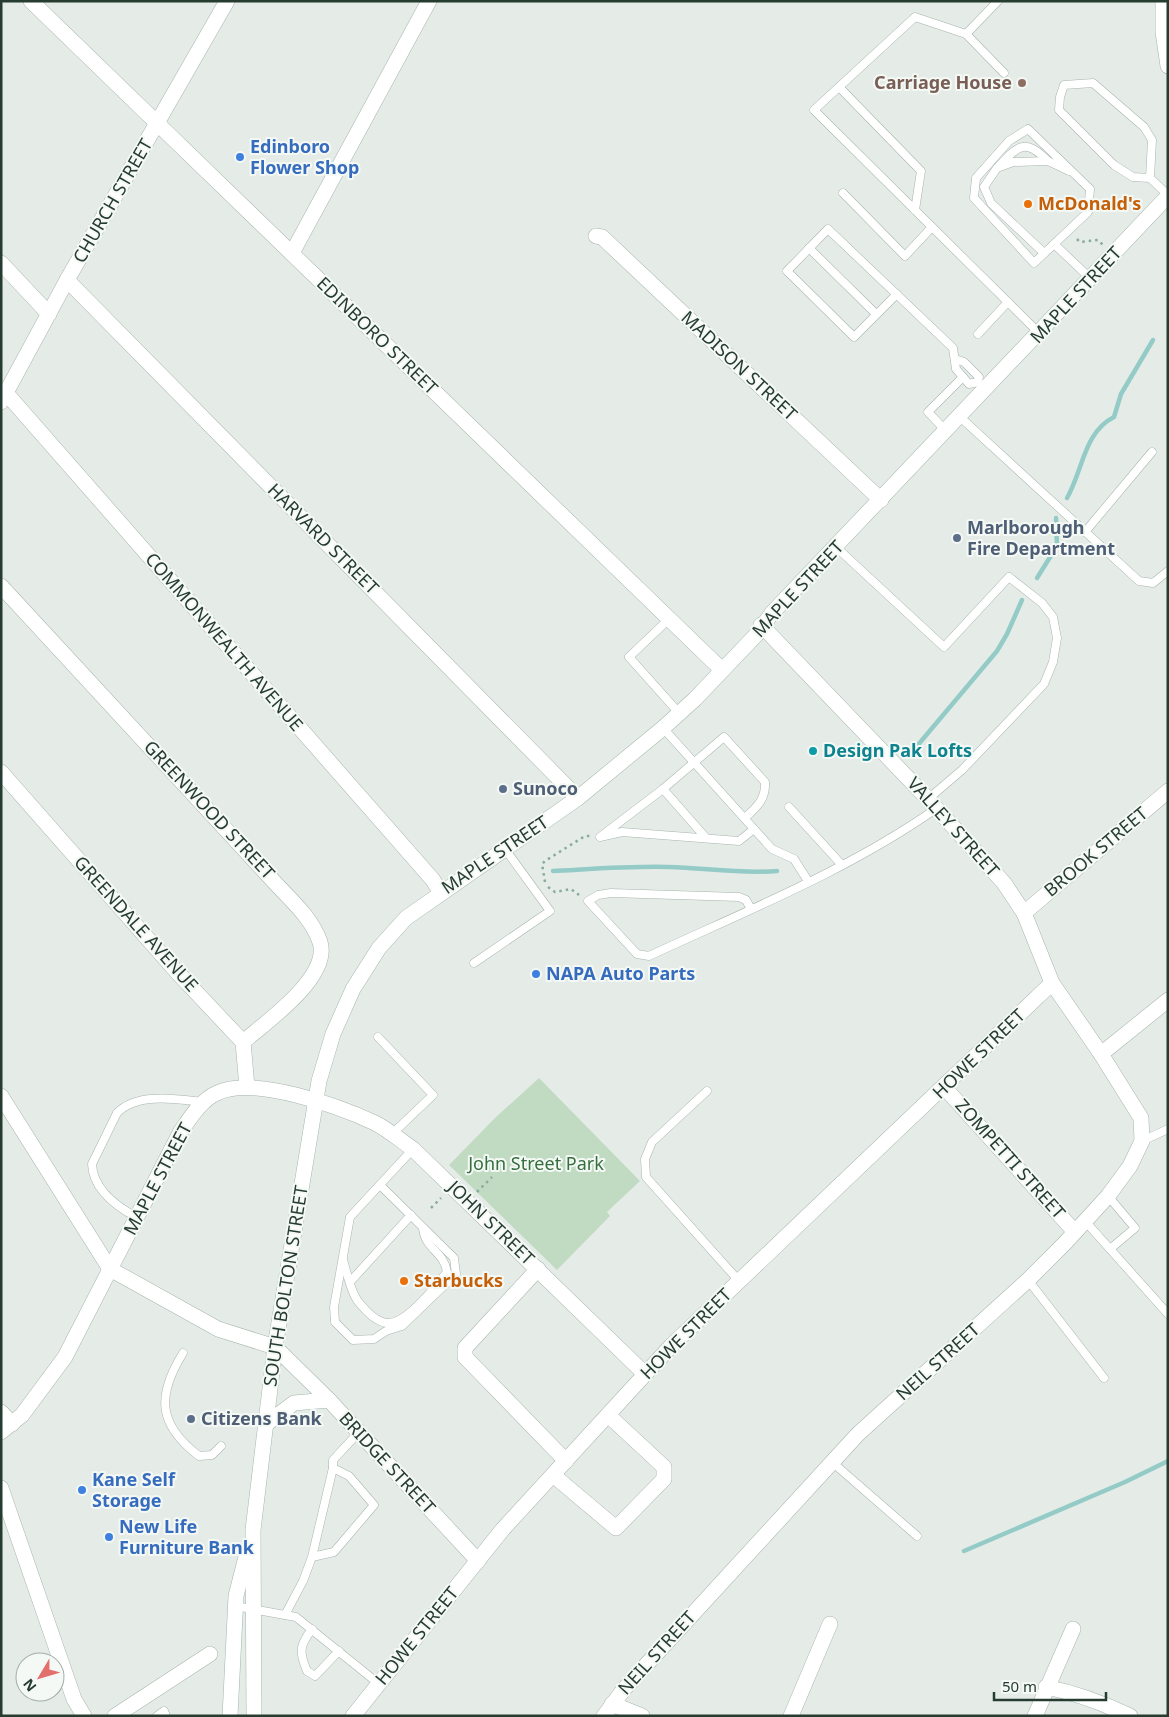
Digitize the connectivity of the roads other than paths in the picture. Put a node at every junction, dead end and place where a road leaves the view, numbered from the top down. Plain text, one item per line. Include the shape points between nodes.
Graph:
1 (31, 1) edge
2 (227, 1) edge
3 (429, 1) edge
4 (998, 1) edge
5 (1163, 1) edge
6 (966, 34) junction
7 (1168, 66) edge
8 (1004, 73) dead end
9 (839, 87) junction
10 (157, 123) junction
11 (1048, 161) junction
12 (997, 168) junction
13 (1075, 174) junction
14 (1150, 178) junction
15 (843, 194) dead end
16 (1168, 196) edge
17 (915, 210) junction
18 (932, 227) junction
19 (596, 236) dead end
20 (1054, 244) junction
21 (809, 248) junction
22 (292, 253) junction
23 (1044, 253) junction
24 (1, 263) edge
25 (1091, 279) junction
26 (67, 280) junction
27 (896, 294) junction
28 (1008, 302) junction
29 (49, 314) junction
30 (876, 314) junction
31 (1039, 333) junction
32 (978, 334) dead end
33 (955, 359) junction
34 (963, 376) junction
35 (982, 386) junction
36 (4, 397) edge
37 (960, 417) junction
38 (946, 431) junction
39 (1152, 452) dead end
40 (881, 500) junction
41 (1085, 532) junction
42 (836, 547) junction
43 (1168, 571) edge
44 (1, 586) edge
45 (669, 619) junction
46 (762, 625) junction
47 (722, 670) junction
48 (679, 713) junction
49 (663, 728) junction
50 (695, 762) junction
51 (1, 772) edge
52 (663, 789) junction
53 (1168, 792) edge
54 (578, 798) junction
55 (932, 804) junction
56 (789, 807) dead end
57 (744, 818) junction
58 (754, 828) junction
59 (706, 838) junction
60 (504, 850) junction
61 (841, 864) junction
62 (808, 881) junction
63 (440, 892) junction
64 (751, 909) junction
65 (1024, 913) junction
66 (474, 964) dead end
67 (1052, 983) junction
68 (1168, 1000) edge
69 (378, 1038) dead end
70 (243, 1042) junction
71 (1101, 1054) junction
72 (247, 1087) junction
73 (944, 1087) junction
74 (707, 1091) dead end
75 (1, 1096) edge
76 (316, 1101) junction
77 (204, 1102) junction
78 (1168, 1129) edge
79 (392, 1134) junction
80 (1142, 1141) junction
81 (413, 1149) junction
82 (380, 1185) junction
83 (1108, 1196) junction
84 (411, 1215) junction
85 (138, 1218) junction
86 (1080, 1226) junction
87 (423, 1228) junction
88 (1110, 1249) junction
89 (342, 1258) junction
90 (538, 1269) junction
91 (110, 1270) junction
92 (1028, 1280) junction
93 (740, 1281) junction
94 (350, 1282) junction
95 (1168, 1314) edge
96 (276, 1347) junction
97 (183, 1353) dead end
98 (645, 1374) junction
99 (1104, 1378) dead end
100 (328, 1400) junction
101 (1, 1412) edge
102 (608, 1415) junction
103 (266, 1424) junction
104 (7, 1428) edge
105 (359, 1432) junction
106 (221, 1446) dead end
107 (566, 1460) junction
108 (832, 1462) junction
109 (333, 1468) junction
110 (552, 1475) junction
111 (1, 1488) edge
112 (253, 1530) junction
113 (917, 1536) dead end
114 (312, 1557) junction
115 (478, 1561) junction
116 (235, 1606) junction
117 (253, 1609) junction
118 (285, 1614) junction
119 (830, 1624) dead end
120 (312, 1629) junction
121 (1073, 1629) dead end
122 (339, 1652) junction
123 (210, 1654) dead end
124 (379, 1684) junction
125 (1046, 1687) junction
126 (608, 1710) edge
127 (84, 1716) edge
128 (115, 1716) edge
129 (157, 1716) edge
130 (166, 1716) edge
131 (230, 1716) edge
132 (254, 1716) edge
133 (353, 1716) edge
134 (642, 1716) edge
135 (791, 1716) edge
136 (1035, 1716) edge
137 (1130, 1716) edge

1 - 10 street, EDINBORO STREET
2 - 10 street, CHURCH STREET
3 - 22 street
4 - 6 lane
5 - 7 street
6 - 8 lane
6 - 9 lane via 915,17
9 - 17 lane via 921,171
9 - 17 lane via 814,110
10 - 22 street, EDINBORO STREET
10 - 26 street, CHURCH STREET
11 - 12 lane via 1013,162
11 - 12 lane via 1035,148 1027,146 1014,149
11 - 13 lane
12 - 23 lane via 984,187 991,203
13 - 20 lane via 1090,188 1088,212
13 - 23 lane via 1028,129 1009,141 976,178 974,198 1034,263
14 - 14 lane via 1152,140 1144,127 1094,83 1064,85 1059,110 1114,165 1134,178
14 - 16 lane
15 - 18 lane via 905,256
16 - 25 street, MAPLE STREET
17 - 18 lane
18 - 28 lane
19 - 40 street, MADISON STREET via 602,238
20 - 23 lane
20 - 25 lane
21 - 27 lane via 828,229
21 - 30 lane
21 - 30 lane via 787,270 854,337
22 - 45 street, EDINBORO STREET
24 - 29 street
25 - 31 street, MAPLE STREET
26 - 29 street, CHURCH STREET
26 - 54 street, HARVARD STREET
27 - 30 lane
27 - 33 lane via 953,348
28 - 31 lane
28 - 32 lane
29 - 36 street, CHURCH STREET
31 - 35 street, MAPLE STREET
33 - 34 lane via 956,369
33 - 35 lane via 964,362 979,377
34 - 35 lane via 969,384
34 - 38 lane via 928,412
35 - 37 street, MAPLE STREET
36 - 63 street, COMMONWEALTH AVENUE
37 - 38 street, MAPLE STREET
37 - 41 lane
38 - 40 street, MAPLE STREET
39 - 41 lane
40 - 42 street, MAPLE STREET
41 - 43 lane via 1139,581 1153,583
42 - 46 street, MAPLE STREET
42 - 55 lane via 944,647 1009,577 1042,603 1053,617 1057,638 1054,662 1044,684
44 - 70 street, GREENWOOD STREET via 309,920 315,931 321,956 312,978
45 - 47 street, EDINBORO STREET
45 - 48 lane via 629,657
46 - 47 street, MAPLE STREET
46 - 55 street, VALLEY STREET
47 - 48 street, MAPLE STREET
48 - 49 street, MAPLE STREET
49 - 50 lane
49 - 54 street, MAPLE STREET
50 - 52 lane
50 - 57 lane
50 - 57 lane via 724,737 765,782 762,801
51 - 70 street, GREENDALE AVENUE
52 - 59 lane
52 - 59 lane via 600,836 622,832
53 - 65 street, BROOK STREET
54 - 60 street, MAPLE STREET
55 - 61 lane via 903,832
55 - 65 street, VALLEY STREET via 1004,883
56 - 61 lane
57 - 58 lane
58 - 59 lane via 739,841
58 - 62 lane via 772,849 794,859
60 - 63 street, MAPLE STREET
60 - 66 lane via 550,911
61 - 62 lane
62 - 64 lane
63 - 76 street, MAPLE STREET via 406,918 378,948 352,989 333,1034
64 - 64 lane via 746,900 739,897 611,894 598,895 588,901 637,954 649,956
65 - 67 street, VALLEY STREET
67 - 71 street
67 - 73 street, HOWE STREET
68 - 71 street
69 - 79 lane via 433,1095
70 - 72 street
71 - 80 street via 1141,1118
72 - 76 street, MAPLE STREET via 295,1094
72 - 77 street, MAPLE STREET via 218,1092
73 - 86 street, ZOMPETTI STREET
73 - 93 street, HOWE STREET
74 - 93 lane via 652,1142 645,1159 646,1177
75 - 91 street
76 - 79 street, JOHN STREET via 376,1124
76 - 96 street, SOUTH BOLTON STREET
77 - 85 street, MAPLE STREET via 181,1132
77 - 85 lane via 156,1099 136,1102 117,1113 92,1164 92,1173 112,1202
78 - 80 lane
79 - 81 street, JOHN STREET
80 - 83 street, NEIL STREET via 1130,1166
81 - 82 lane
81 - 90 street, JOHN STREET
82 - 84 lane
82 - 89 lane via 350,1217
83 - 86 street, NEIL STREET
83 - 88 lane via 1135,1228
84 - 87 lane
84 - 94 lane
85 - 91 street, MAPLE STREET
86 - 88 lane
86 - 92 street, NEIL STREET
87 - 89 lane via 454,1258 456,1274 410,1321 374,1339 353,1340 335,1322
87 - 94 lane via 424,1240 446,1264 447,1272 418,1305 398,1320 388,1323 376,1320 357,1300
88 - 95 lane
89 - 94 lane
90 - 98 street, JOHN STREET
90 - 107 street via 465,1348 465,1358
91 - 96 street, BRIDGE STREET via 218,1329
91 - 104 street, MAPLE STREET via 65,1357 40,1394
92 - 99 lane
92 - 108 street, NEIL STREET via 858,1434
93 - 98 street, HOWE STREET via 670,1346
96 - 100 street, BRIDGE STREET
96 - 103 street, SOUTH BOLTON STREET
97 - 106 lane via 170,1373 164,1391 167,1414 180,1436 199,1456 212,1455
98 - 102 street, HOWE STREET
100 - 103 street via 294,1402
100 - 105 street, BRIDGE STREET
101 - 104 street
102 - 107 street, HOWE STREET
102 - 110 street via 664,1467 664,1479 616,1528
103 - 112 street, SOUTH BOLTON STREET
105 - 109 lane via 333,1460
105 - 115 street, BRIDGE STREET
107 - 110 street, HOWE STREET
108 - 113 lane
108 - 126 street, NEIL STREET
109 - 114 lane
109 - 114 lane via 349,1476 374,1505 334,1552
110 - 115 street, HOWE STREET
111 - 127 street via 74,1699
112 - 116 street, SOUTH BOLTON STREET
112 - 117 street, SOUTH BOLTON STREET
114 - 118 lane
115 - 124 street, HOWE STREET
116 - 117 lane
116 - 131 street, SOUTH BOLTON STREET
117 - 118 lane
117 - 132 street, SOUTH BOLTON STREET
118 - 120 lane via 296,1617
119 - 135 street
120 - 122 lane
120 - 122 lane via 302,1642 301,1650 307,1671 315,1676
121 - 125 street
122 - 124 lane
123 - 128 street
124 - 133 street, HOWE STREET
125 - 136 street
125 - 137 street via 1105,1704
126 - 134 street
129 - 130 lane via 164,1711

